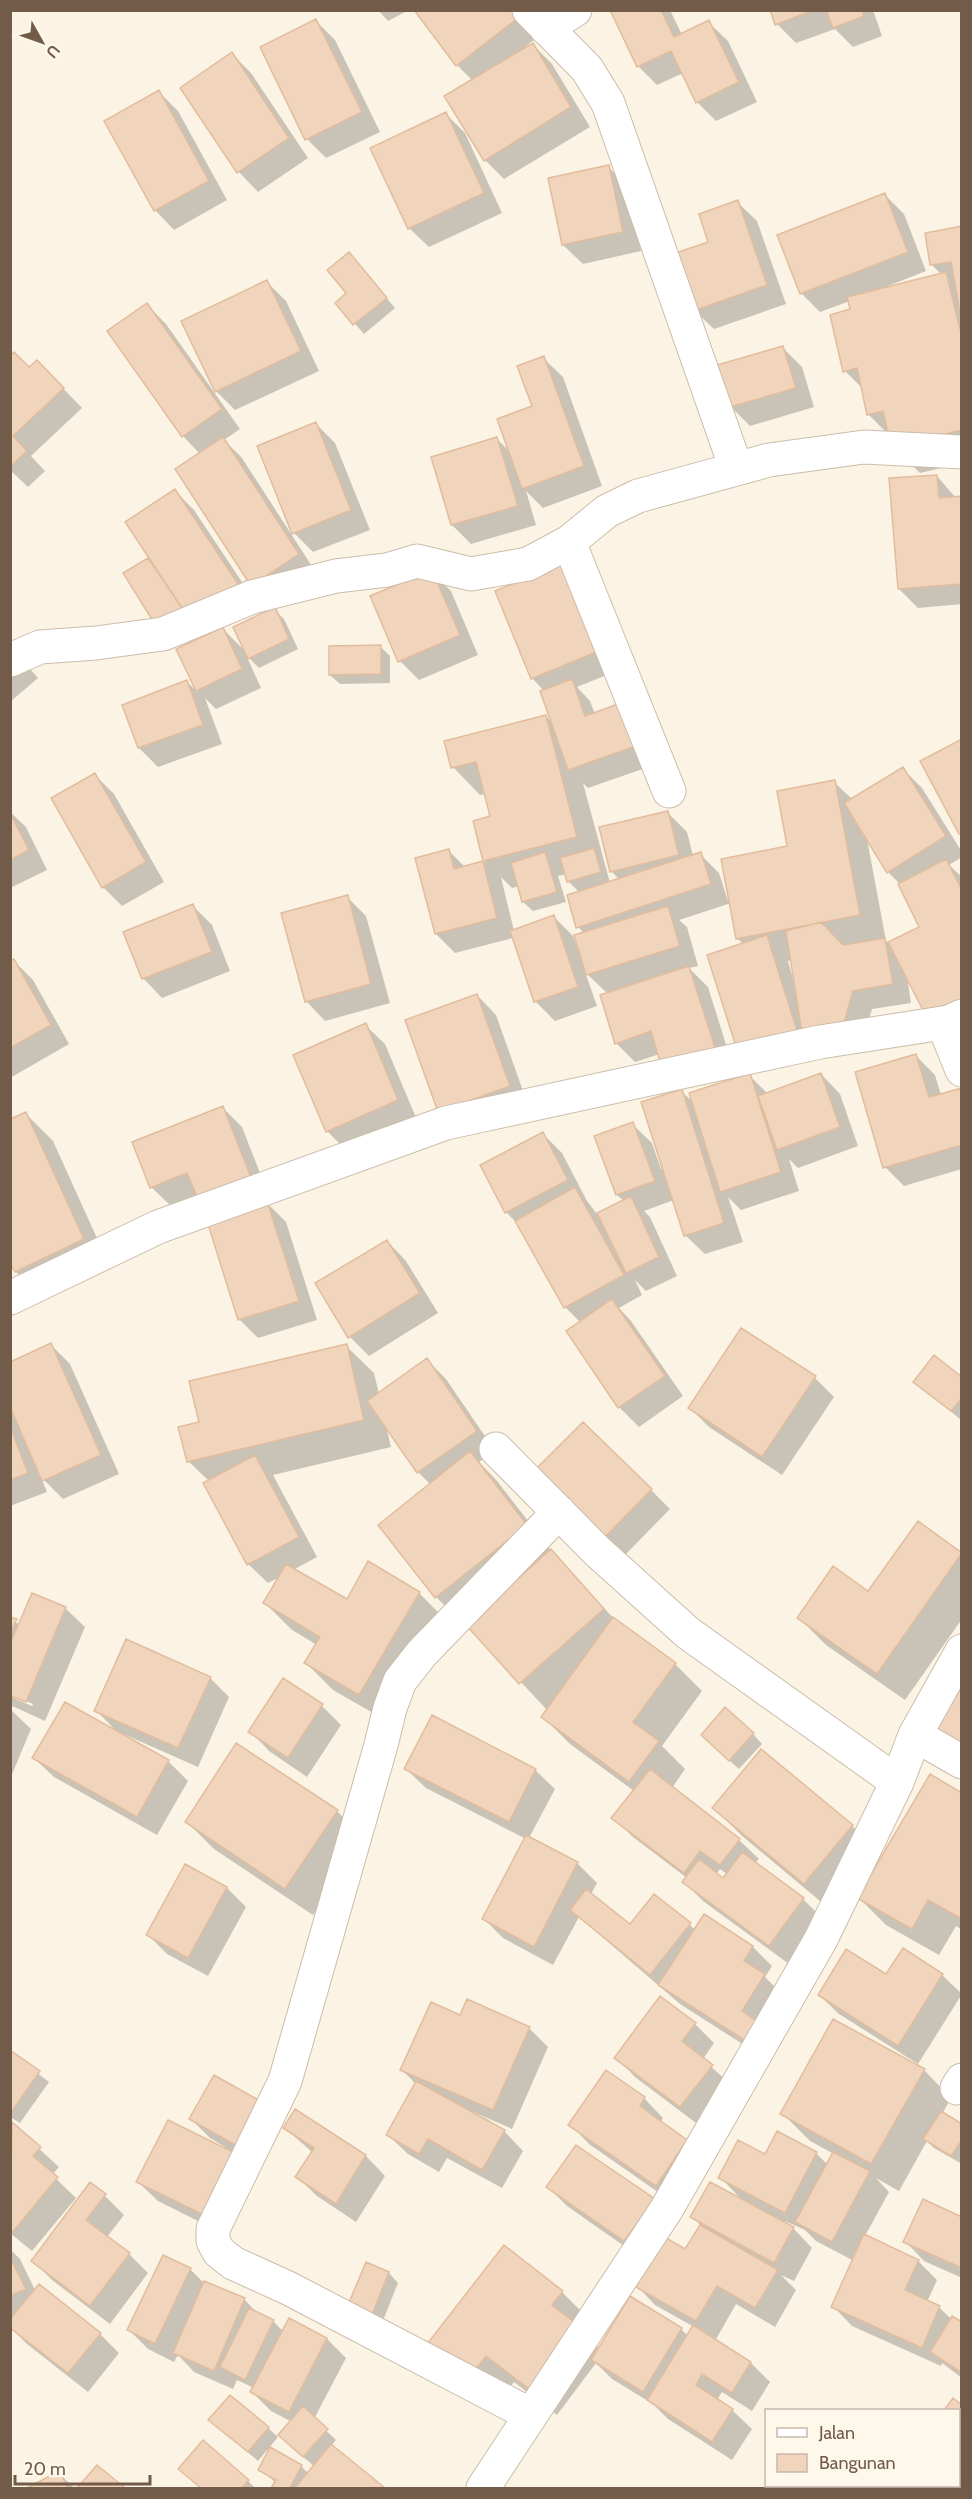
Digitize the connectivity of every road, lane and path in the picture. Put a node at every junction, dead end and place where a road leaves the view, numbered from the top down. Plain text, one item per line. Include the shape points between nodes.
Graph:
1 (575, 10) edge
2 (538, 19) edge
3 (962, 452) edge
4 (736, 468) junction
5 (569, 542) junction
6 (10, 660) edge
7 (669, 791) dead end
8 (952, 1019) edge
9 (962, 1070) edge
10 (10, 1298) edge
11 (496, 1449) dead end
12 (559, 1512) junction
13 (962, 1651) edge
14 (915, 1735) junction
15 (962, 1762) edge
16 (897, 1782) junction
17 (531, 2415) junction
18 (483, 2488) edge

1 - 2 street
2 - 4 street via 586,69 608,103
3 - 4 street via 864,447
4 - 5 street via 639,496 607,511
5 - 6 street via 528,564 471,574 417,561 387,570 336,576 252,597 163,634 40,647
5 - 7 street
8 - 9 street
8 - 10 street via 820,1042 446,1123 158,1227
11 - 12 street
12 - 16 street via 688,1633
12 - 17 street via 422,1653 400,1681 285,2081 213,2229 213,2241 219,2252 232,2263 288,2288
13 - 14 street
14 - 15 street
14 - 16 street
16 - 17 street via 821,1939 666,2210
17 - 18 street

